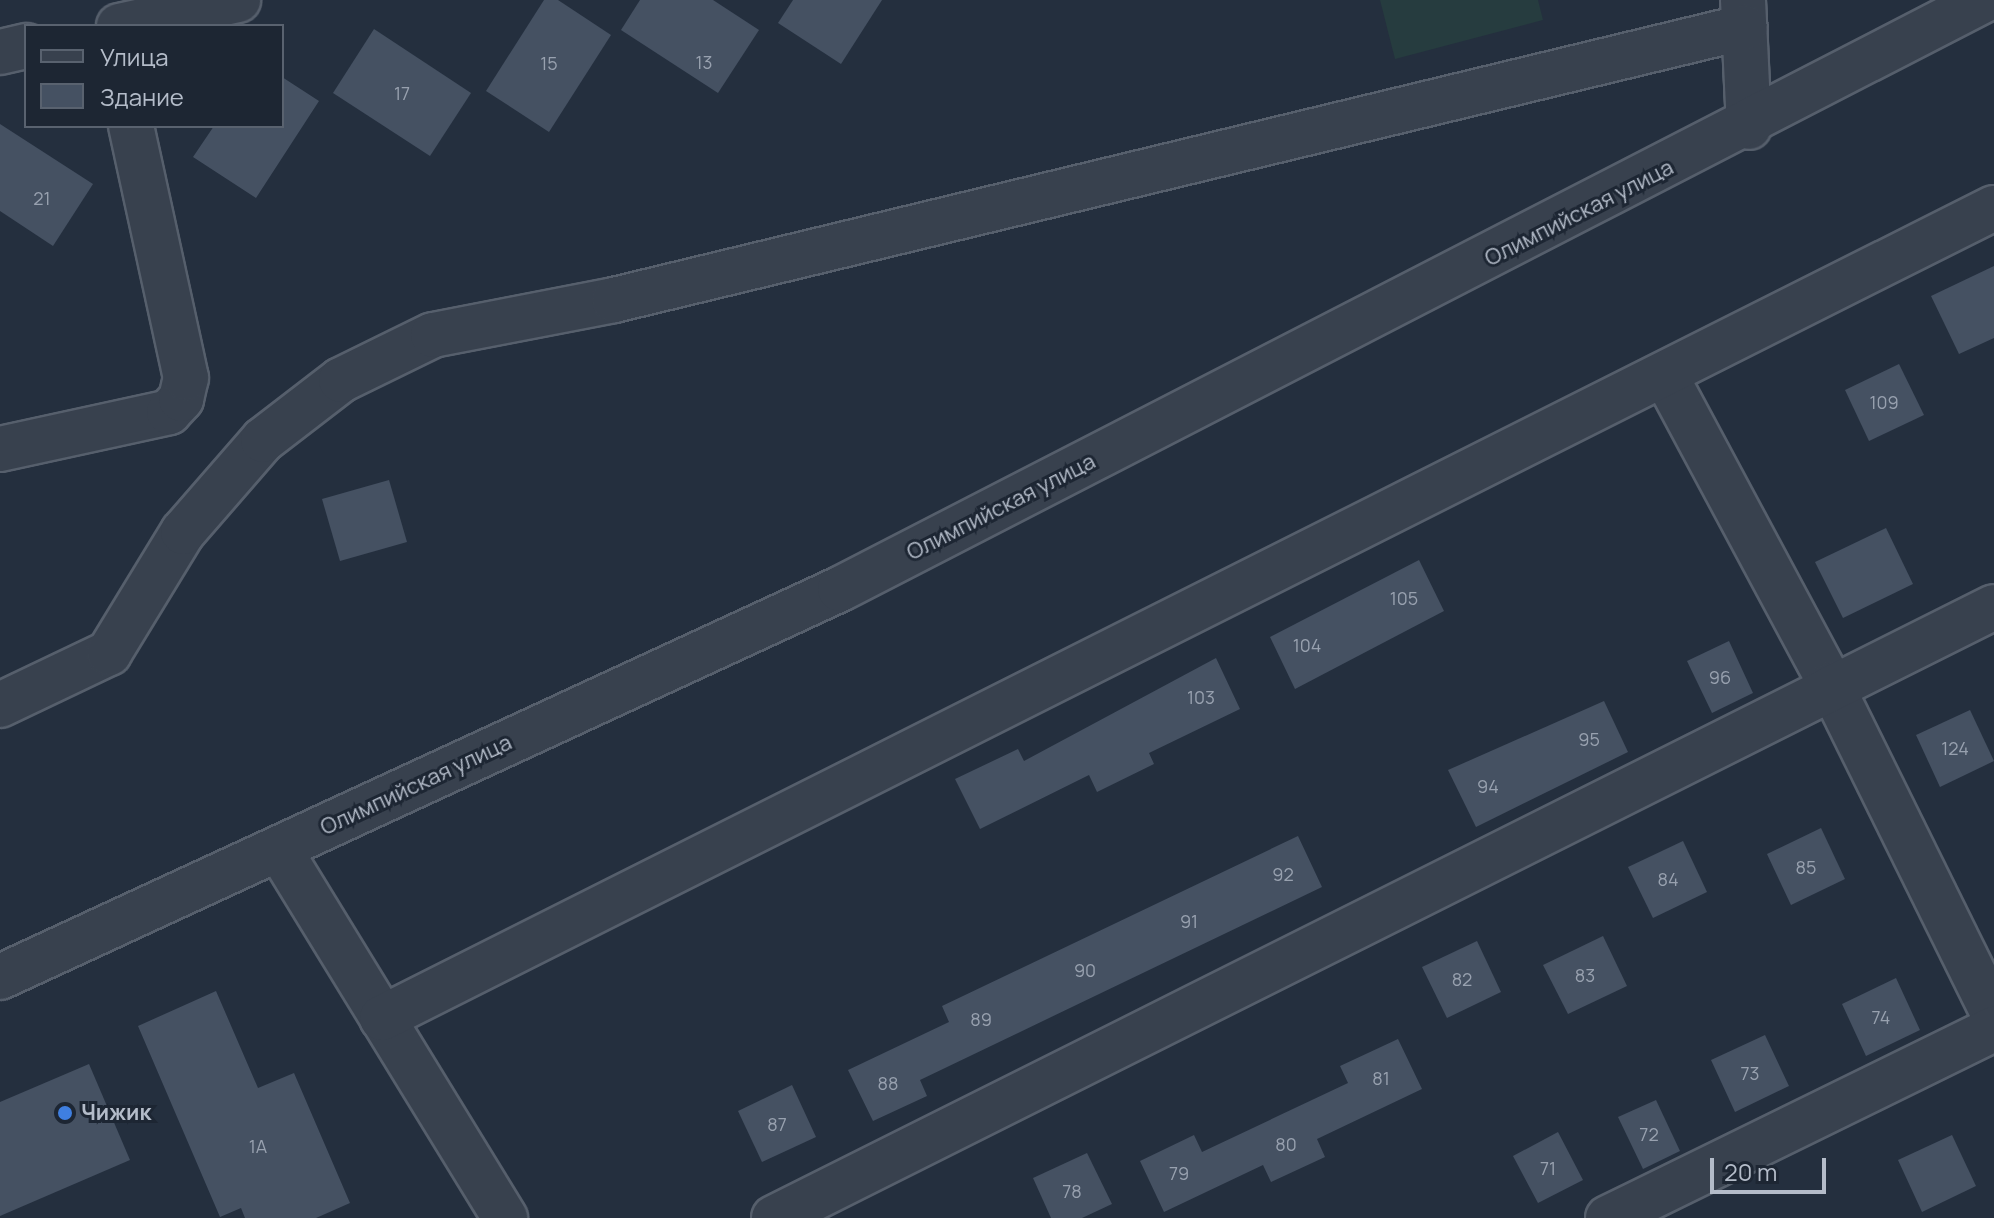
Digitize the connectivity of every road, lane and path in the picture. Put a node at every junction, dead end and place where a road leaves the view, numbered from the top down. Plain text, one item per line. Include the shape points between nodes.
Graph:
1 (104, 0) edge
2 (238, 0) edge
3 (1984, 0) edge
4 (1744, 14) edge
5 (110, 24) edge
6 (128, 24) edge
7 (24, 46) edge
8 (0, 52) edge
9 (1749, 127) junction
10 (131, 128) edge
11 (1994, 208) edge
12 (1665, 375) junction
13 (0, 449) edge
14 (1994, 607) edge
15 (1831, 685) junction
16 (0, 705) edge
17 (279, 849) junction
18 (0, 977) edge
19 (1994, 1015) edge
20 (382, 1018) junction
21 (1994, 1029) edge
22 (489, 1213) edge
23 (774, 1218) edge
24 (1608, 1218) edge

1 - 5 street
2 - 6 street
3 - 9 street, Олимпийская улица
4 - 9 street
4 - 16 street via 630,297 433,335 341,380 253,449 183,532 109,653
7 - 8 street
9 - 17 street, Олимпийская улица via 840,589
10 - 13 street via 186,378 181,399 169,412
11 - 12 street
12 - 15 street
12 - 20 street
14 - 15 street
15 - 19 street
15 - 23 street
17 - 18 street, Олимпийская улица
17 - 20 street
20 - 22 street
21 - 24 street

